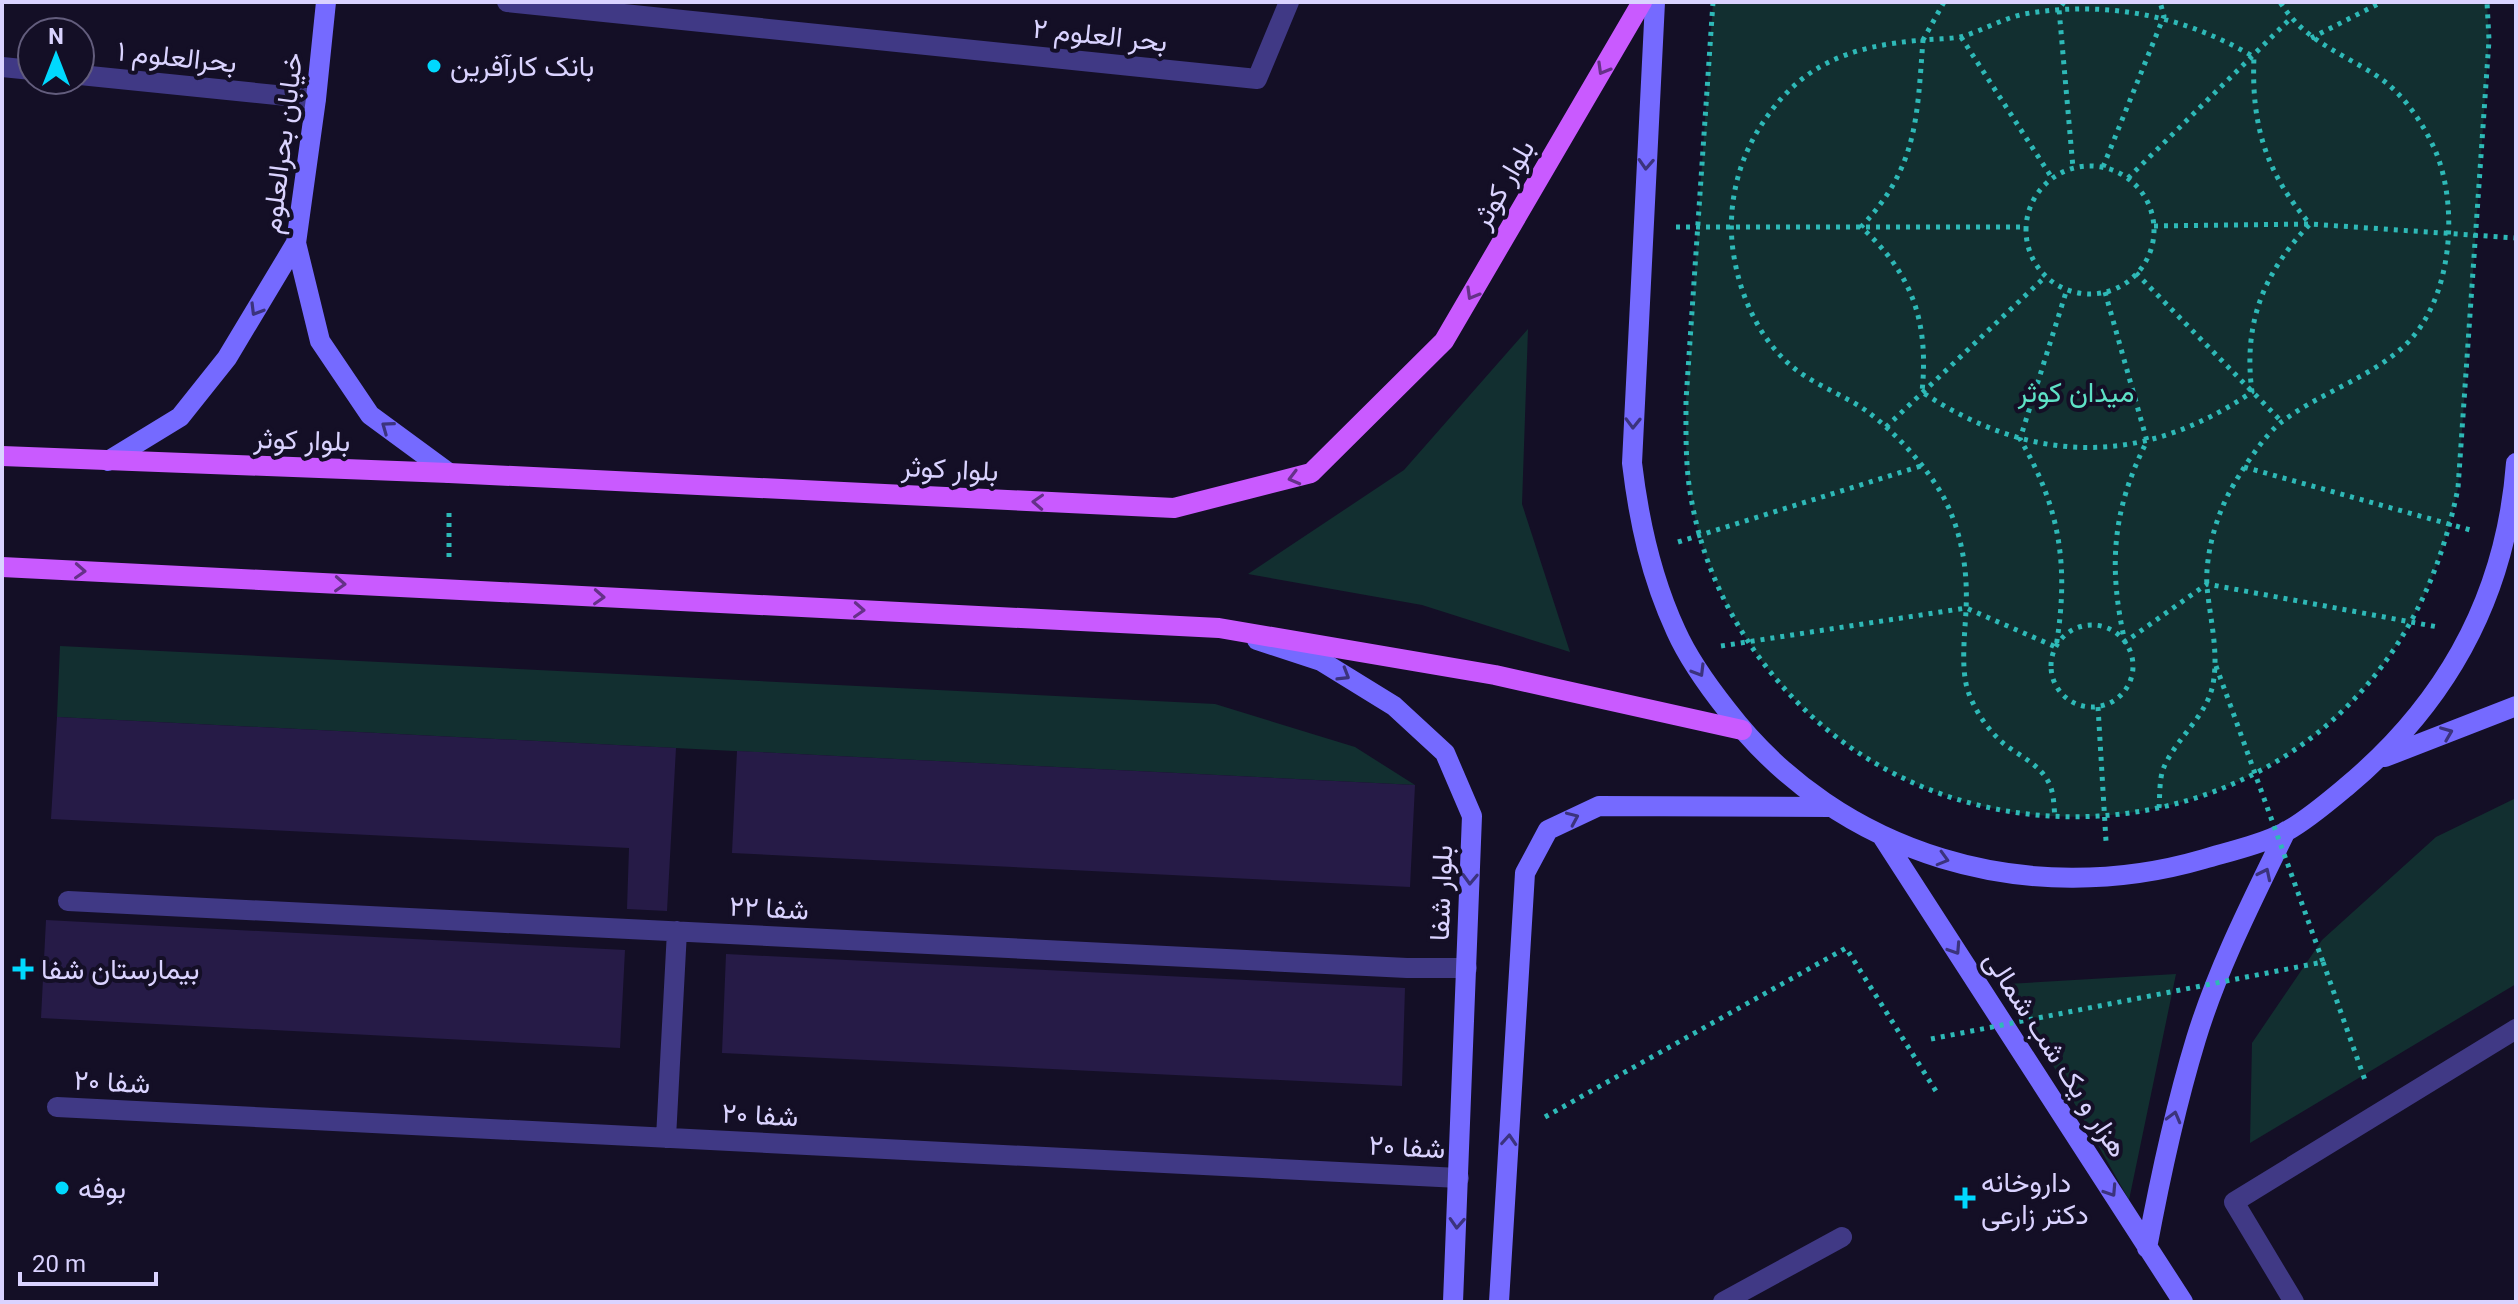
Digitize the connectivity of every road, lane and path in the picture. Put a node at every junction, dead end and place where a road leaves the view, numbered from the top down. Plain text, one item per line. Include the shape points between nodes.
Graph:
1 (326, 2) edge
2 (507, 2) edge
3 (1289, 2) edge
4 (1642, 2) edge
5 (1655, 2) edge
6 (1713, 2) edge
7 (1935, 2) edge
8 (2064, 2) edge
9 (2160, 2) edge
10 (2280, 2) edge
11 (2382, 2) edge
12 (2487, 2) edge
13 (1943, 4) edge
14 (2059, 9) junction
15 (2164, 16) junction
16 (2291, 18) junction
17 (1961, 37) junction
18 (2311, 38) junction
19 (1923, 40) junction
20 (2254, 57) junction
21 (96, 77) edge
22 (316, 99) junction
23 (2103, 167) junction
24 (2073, 168) junction
25 (2052, 178) junction
26 (2128, 178) junction
27 (2310, 224) junction
28 (2154, 226) junction
29 (1643, 227) junction
30 (1698, 227) junction
31 (1731, 227) junction
32 (1861, 227) junction
33 (2026, 227) junction
34 (2449, 233) junction
35 (2476, 235) junction
36 (2516, 238) edge
37 (296, 243) junction
38 (2136, 273) junction
39 (2046, 276) junction
40 (2067, 289) junction
41 (2105, 292) junction
42 (1922, 392) junction
43 (2252, 392) junction
44 (2281, 421) junction
45 (1886, 427) junction
46 (2020, 439) junction
47 (2147, 441) junction
48 (2, 456) edge
49 (108, 461) junction
50 (2516, 463) edge
51 (1921, 466) junction
52 (2244, 467) junction
53 (449, 473) junction
54 (2451, 525) junction
55 (1700, 535) junction
56 (2505, 540) junction
57 (1647, 552) junction
58 (2, 567) edge
59 (2207, 584) junction
60 (449, 590) junction
61 (1966, 608) junction
62 (2411, 622) junction
63 (1219, 628) junction
64 (2471, 633) junction
65 (1748, 642) junction
66 (2125, 642) junction
67 (2056, 647) junction
68 (1687, 652) junction
69 (2214, 660) junction
70 (2516, 706) edge
71 (2098, 707) junction
72 (1742, 730) junction
73 (2378, 760) junction
74 (1831, 807) junction
75 (2159, 808) junction
76 (2105, 817) junction
77 (2055, 818) junction
78 (2286, 831) junction
79 (1882, 836) junction
80 (2109, 878) junction
81 (68, 901) dead end
82 (677, 931) junction
83 (2323, 962) junction
84 (1467, 968) junction
85 (2516, 1029) edge
86 (1931, 1039) dead end
87 (1939, 1096) dead end
88 (57, 1107) dead end
89 (2377, 1114) junction
90 (1509, 1137) junction
91 (666, 1138) junction
92 (1459, 1178) junction
93 (1842, 1237) dead end
94 (2147, 1248) junction
95 (1453, 1302) edge
96 (1499, 1302) edge
97 (1723, 1302) edge
98 (2183, 1302) edge
99 (2294, 1302) edge

1 - 22 street, خیابان بحرالعلوم
2 - 3 street, بحر العلوم ۲ via 1257,79
4 -> 53 main road, بلوار کوثر via 1444,341 1311,473 1174,508
5 -> 29 street
6 - 30 path
7 - 13 path
8 - 14 path
9 - 15 path
10 - 16 path
11 - 18 path
12 - 35 path
13 - 19 path
14 - 15 path via 2130,9
14 - 17 path via 1992,23
14 - 24 path
15 - 20 path
15 - 23 path
16 - 18 path
16 - 20 path
17 - 19 path
17 - 25 path
18 - 34 path via 2381,79 2410,108 2436,152 2448,201
19 - 31 path via 1849,52 1821,66 1781,98 1742,163
19 - 32 path via 1909,152 1890,192
20 - 26 path
20 - 27 path via 2259,135 2279,183
21 - 22 street, بحرالعلوم ۱
22 - 37 street, خیابان بحرالعلوم
23 - 24 path
23 - 26 path
24 - 25 path
25 - 33 path via 2038,191
26 - 28 path via 2141,191
27 - 28 path
27 - 34 path
27 - 43 path via 2280,259 2259,301 2250,345
28 - 38 path via 2147,260
29 - 30 path
29 -> 57 street via 1632,463
30 - 31 path
30 - 55 path via 1686,452
31 - 32 path
31 - 45 path via 1740,286 1762,332 1802,375
32 - 33 path
32 - 42 path via 1897,266 1919,313
33 - 39 path via 2034,262
34 - 35 path
34 - 44 path via 2434,300 2403,347
35 - 36 path
35 - 54 path
37 -> 49 street via 227,358 180,417
53 -> 37 street, خیابان بحرالعلوم via 370,415 320,341
38 - 41 path
38 - 43 path
39 - 40 path
39 - 42 path
40 - 41 path
40 - 46 path
41 - 47 path
42 - 45 path
42 - 46 path via 1986,428
43 - 44 path
43 - 47 path via 2202,422
44 - 52 path
45 - 51 path
46 - 47 path via 2084,448
46 - 67 path via 2057,525 2063,586
47 - 66 path via 2121,505 2115,539 2117,608
48 - 49 main road, بلوار کوثر
49 - 53 main road, بلوار کوثر
50 - 56 street
51 - 55 path
51 - 61 path via 1943,497 1958,532
52 - 54 path
52 - 59 path via 2217,523
53 - 60 path
54 - 56 path
54 - 62 path via 2430,587
55 - 57 path
55 - 65 path via 1724,601
56 - 64 street
57 - 68 street
58 -> 60 main road
59 - 62 path
59 - 66 path
59 - 69 path
60 -> 63 main road
61 - 65 path
61 - 67 path
61 - 77 path via 1967,689 1991,731 2032,762 2050,785
62 - 64 path
62 - 75 path via 2375,675 2300,746 2256,773
63 - 72 main road via 1495,675
63 -> 84 street, بلوار شفا via 1321,661 1394,706 1445,753 1472,816
64 - 73 street via 2418,717
65 - 68 path
65 - 77 path via 1782,687 1819,723 1871,761 1954,799
66 - 67 path via 2113,630 2097,625 2066,634
66 - 71 path via 2132,657 2130,681 2114,701
67 - 71 path via 2051,664 2054,682 2065,697
68 -> 72 street
69 - 75 path via 2209,697 2162,769
69 - 83 path, bridge
73 -> 70 street
71 - 76 path
72 - 74 street
73 - 78 street
74 - 79 street
90 -> 74 street via 1525,873 1548,830 1599,806
75 - 76 path
76 - 77 path
76 - 80 path
78 - 80 street via 2171,869
94 -> 78 street via 2166,1145 2197,1036 2236,931
79 -> 80 street via 1995,873
79 -> 94 street, هزار و یک شب شمالی
81 - 82 street, شفا ۲۲
82 - 84 street, شفا ۲۲
82 - 91 street
83 - 86 path, bridge
83 - 89 path
84 - 92 street, بلوار شفا
85 - 89 street
87 - 90 path via 1846,948
88 - 91 street, شفا ۲۰
89 - 99 street via 2234,1202
96 -> 90 street
91 - 92 street, شفا ۲۰
92 -> 95 street, بلوار شفا
93 - 97 street
94 - 98 street, هزار و یک شب شمالی

